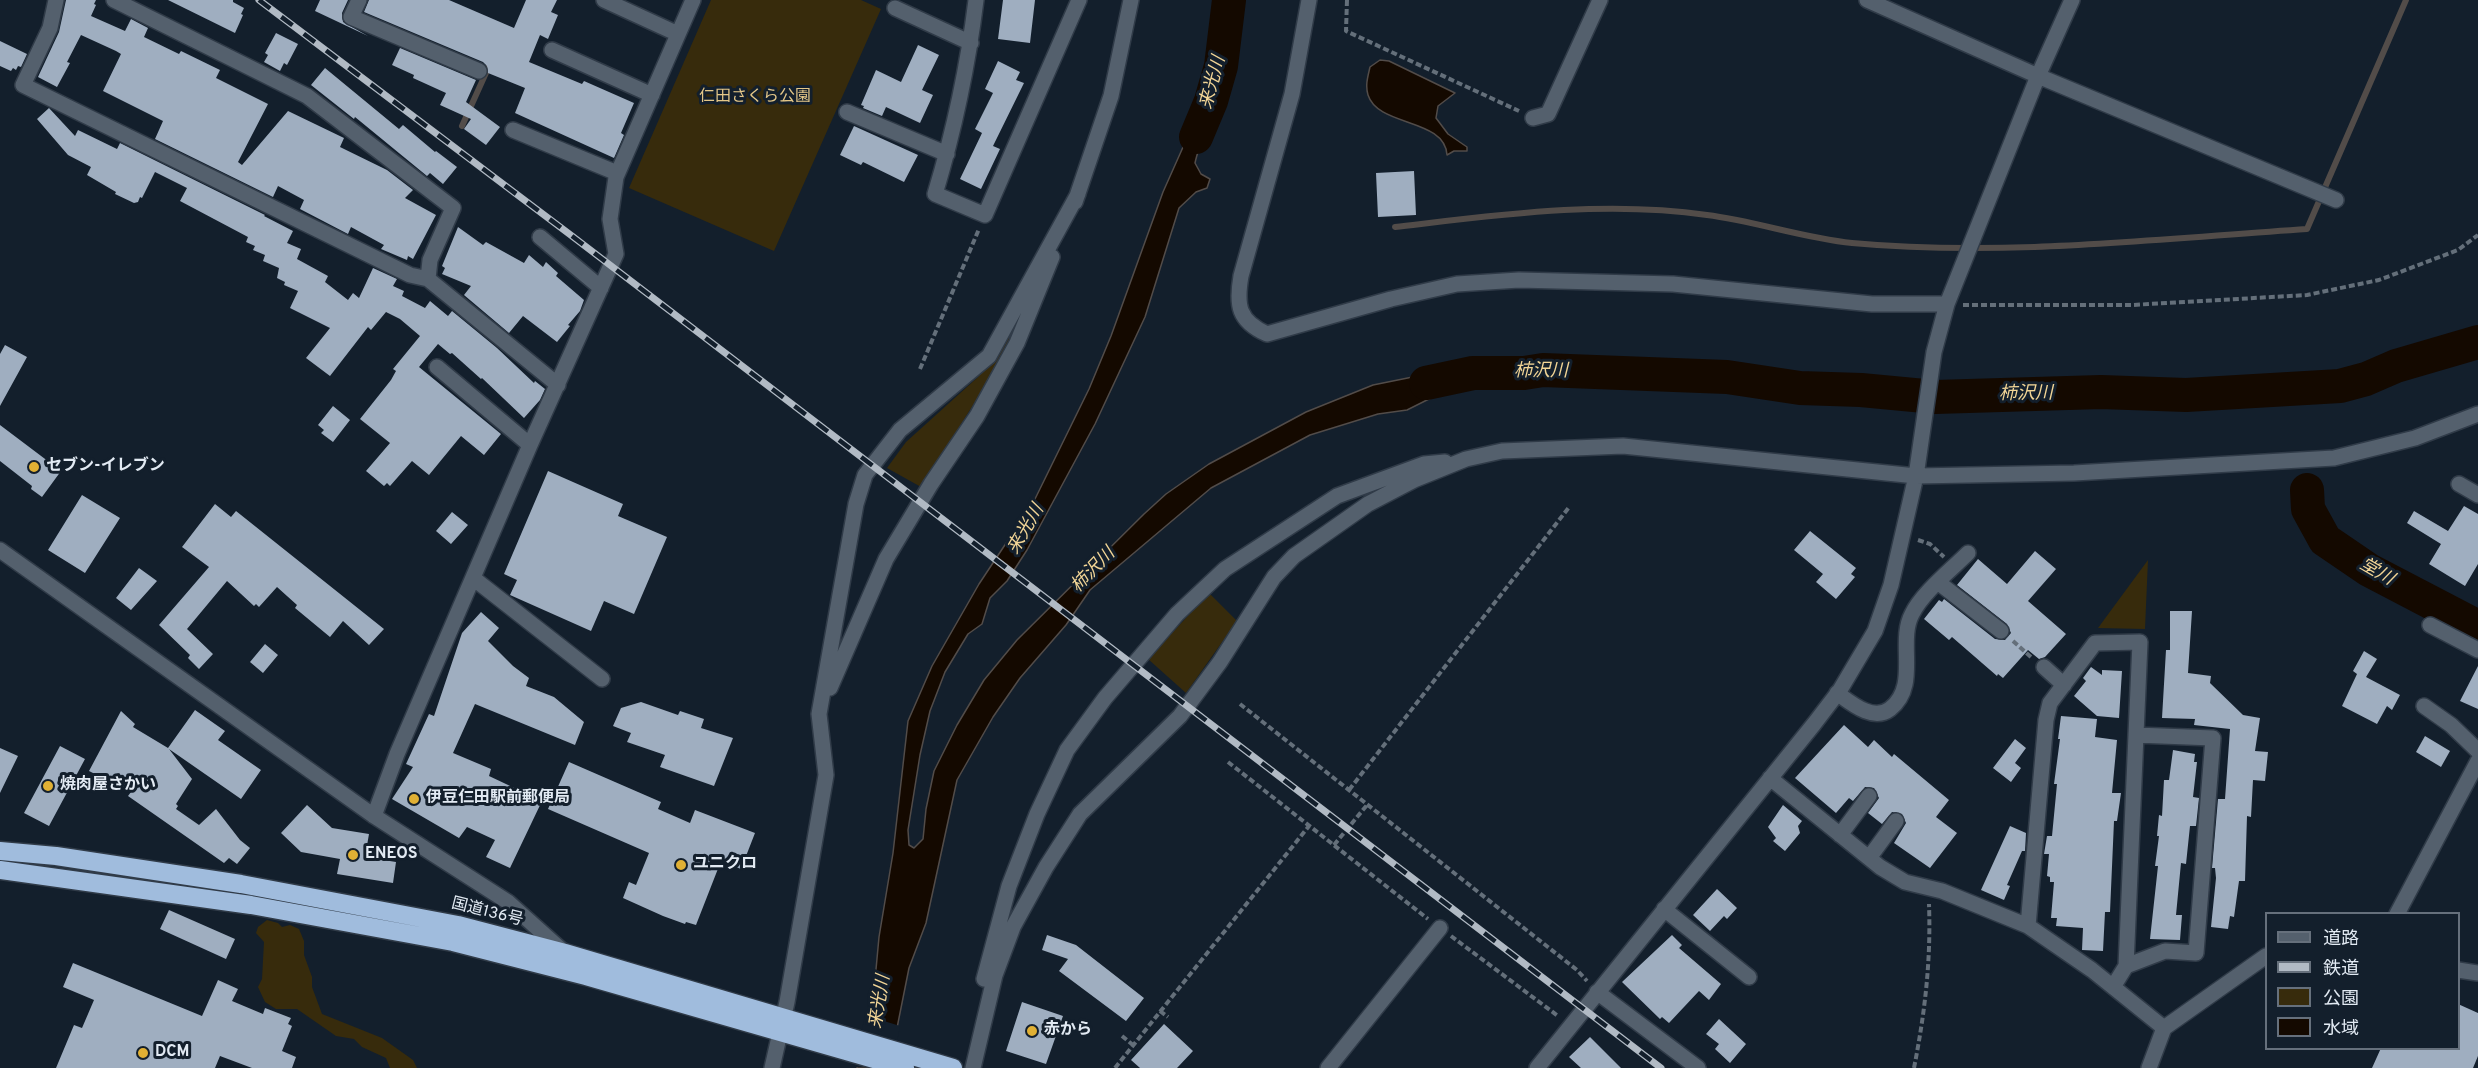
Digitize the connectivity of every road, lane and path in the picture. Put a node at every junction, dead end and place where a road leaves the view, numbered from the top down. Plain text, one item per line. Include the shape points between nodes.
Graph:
1 (56, 0) edge
2 (114, 0) edge
3 (359, 0) edge
4 (604, 0) edge
5 (693, 0) edge
6 (976, 0) edge
7 (1079, 0) edge
8 (1131, 0) edge
9 (1309, 0) edge
10 (1347, 0) edge
11 (1600, 0) edge
12 (1867, 0) edge
13 (2072, 0) edge
14 (895, 8) dead end
15 (678, 34) junction
16 (971, 43) junction
17 (552, 50) dead end
18 (479, 71) dead end
19 (2038, 76) junction
20 (652, 94) junction
21 (847, 112) dead end
22 (1533, 118) joint
23 (513, 130) dead end
24 (948, 154) junction
25 (617, 173) junction
26 (1078, 194) junction
27 (2336, 200) dead end
28 (985, 215) junction
29 (2478, 235) edge
30 (540, 237) dead end
31 (428, 279) junction
32 (601, 288) junction
33 (1945, 311) junction
34 (437, 367) dead end
35 (920, 369) dead end
36 (558, 385) junction
37 (2478, 414) edge
38 (530, 446) junction
39 (1463, 460) junction
40 (1917, 470) junction
41 (2459, 484) dead end
42 (2478, 495) edge
43 (1570, 506) dead end
44 (0, 550) edge
45 (1968, 553) dead end
46 (473, 578) junction
47 (1939, 583) junction
48 (2430, 624) dead end
49 (2001, 631) joint
50 (2478, 650) edge
51 (2043, 667) joint
52 (602, 679) dead end
53 (2064, 684) junction
54 (1837, 693) junction
55 (1240, 704) dead end
56 (2424, 706) dead end
57 (819, 714) junction
58 (2136, 735) junction
59 (2478, 750) edge
60 (2478, 761) edge
61 (1228, 762) dead end
62 (1770, 778) junction
63 (1349, 790) junction
64 (1869, 796) dead end
65 (1367, 804) junction
66 (374, 816) junction
67 (1896, 821) dead end
68 (1309, 826) junction
69 (1840, 835) junction
70 (1334, 845) junction
71 (0, 851) edge
72 (1869, 858) junction
73 (0, 870) edge
74 (1929, 888) junction
75 (1664, 909) junction
76 (2398, 912) edge
77 (2028, 926) junction
78 (1440, 928) junction
79 (565, 953) junction
80 (2265, 957) edge
81 (2126, 966) junction
82 (2460, 970) edge
83 (2478, 973) edge
84 (586, 976) junction
85 (1749, 977) dead end
86 (2113, 987) junction
87 (1597, 992) junction
88 (1160, 1011) junction
89 (1168, 1017) dead end
90 (983, 1022) junction
91 (789, 1026) junction
92 (1570, 1026) junction
93 (2164, 1028) junction
94 (1122, 1036) dead end
95 (1133, 1045) junction
96 (950, 1067) edge
97 (772, 1068) edge
98 (905, 1068) edge
99 (973, 1068) edge
100 (1114, 1068) edge
101 (1328, 1068) edge
102 (1538, 1068) edge
103 (1698, 1068) edge
104 (1914, 1068) edge
105 (2149, 1068) edge

1 - 31 street via 50,28 23,85 410,276
2 - 31 street via 308,96 453,208 430,260
3 - 18 street via 351,17
4 - 15 street
5 - 15 street
6 - 16 street
7 - 28 street
8 - 26 street via 1111,96
9 - 33 street via 1292,94 1241,276 1237,300 1252,328 1267,334 1391,298 1457,284 1519,280 1673,284
10 - 22 path via 1346,31
11 - 22 street via 1548,114
12 - 19 street
13 - 19 street
14 - 16 street
15 - 20 street
16 - 24 street
17 - 20 street
19 - 27 street
19 - 33 street
20 - 25 street
21 - 24 street
23 - 25 street
24 - 28 street via 935,194
25 - 32 street via 610,219 616,254
26 - 57 street via 1017,343 977,416 886,559
26 - 57 street via 989,356 900,430 864,475
28 - 35 path
29 - 33 path via 2457,250 2379,280 2307,295
30 - 32 street
31 - 36 street
32 - 36 street
33 - 40 street via 1934,352
34 - 38 street
36 - 38 street
37 - 40 street via 2415,438 2334,458 2074,473
38 - 46 street
39 - 40 street via 1502,451 1623,447
39 - 90 street via 1368,504 1294,556 1274,577 1220,662 1179,716 1080,814 1013,927
39 - 90 street via 1424,464 1337,496 1272,537 1225,569 1185,607 1124,676 1067,750 1037,814 1009,886 984,978
40 - 54 street via 1891,585 1875,631
41 - 42 street
43 - 63 path
44 - 66 street
45 - 47 street
46 - 52 street
46 - 66 street
47 - 49 street
47 - 54 street via 1910,615 1904,689 1897,703 1885,713 1872,713 1857,708
48 - 50 street
49 - 51 path
51 - 53 street
53 - 58 street via 2095,643 2140,642
53 - 77 street via 2050,703 2046,720
54 - 62 street
55 - 63 path
56 - 59 street
57 - 91 street via 825,775
58 - 81 street
58 - 81 street via 2213,738 2196,953 2165,951
60 - 76 street
61 - 68 path
62 - 69 street
62 - 75 street
63 - 65 path
64 - 69 street
65 - 70 path
65 - 87 path via 1577,970
66 - 79 street via 508,902
67 - 72 street
68 - 70 path
68 - 88 path
69 - 72 street
70 - 78 path
71 - 79 highway, 国道136号 via 240,884 458,925
72 - 74 street via 1905,882
73 - 84 highway, 国道136号 via 262,907 453,942
74 - 77 street
74 - 104 path via 1931,950
75 - 85 street
75 - 87 street
77 - 86 street
78 - 92 path
78 - 101 street
79 - 84 street
79 - 91 highway, 国道136号
80 - 93 street
81 - 86 street
82 - 83 street
84 - 91 highway, 国道136号
86 - 93 street
87 - 92 street
87 - 103 street
88 - 89 path
88 - 95 path
90 - 99 street
91 - 96 highway, 国道136号
91 - 97 street
91 - 98 highway, 国道136号
92 - 102 street
93 - 105 street
94 - 95 path
95 - 100 path

